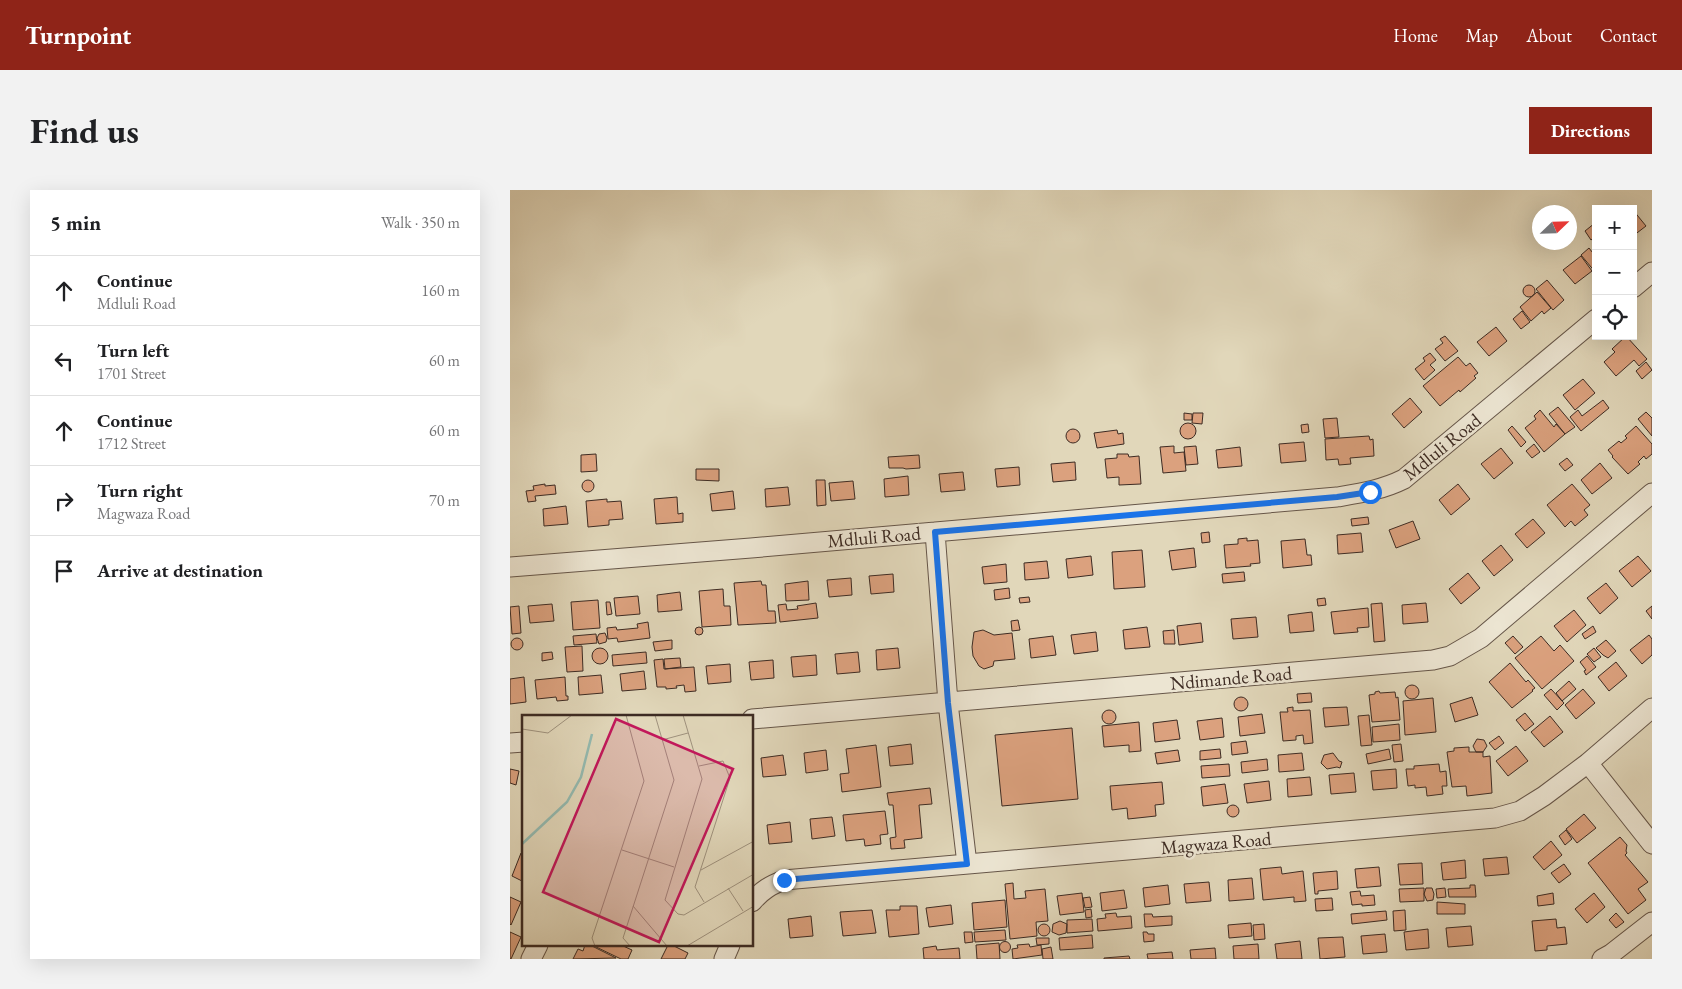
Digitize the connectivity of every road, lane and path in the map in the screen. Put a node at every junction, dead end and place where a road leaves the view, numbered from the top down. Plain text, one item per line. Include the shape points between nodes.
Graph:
1 (1652, 272) edge
2 (1637, 285) edge
3 (1592, 322) edge
4 (1650, 499) edge
5 (935, 532) junction
6 (510, 567) edge
7 (948, 703) junction
8 (1652, 708) edge
9 (754, 719) edge
10 (1588, 763) junction
11 (1652, 844) edge
12 (967, 864) junction
13 (754, 900) edge
14 (1652, 922) edge
15 (538, 946) edge
16 (730, 946) edge
17 (531, 959) edge
18 (724, 959) edge
19 (1602, 959) edge

1 - 2 street
3 - 5 street, Mdluli Road via 1418,469 1390,486 1337,497
4 - 7 street, Ndimande Road via 1481,638 1450,656
5 - 6 street, Mdluli Road
5 - 7 street
7 - 9 street, Ndimande Road
7 - 12 street
8 - 10 street, Magwaza Road
10 - 11 street
10 - 12 street, Magwaza Road via 1520,811 1495,818
12 - 13 street, Magwaza Road via 784,880 770,885
14 - 19 street
15 - 17 street
16 - 18 street

